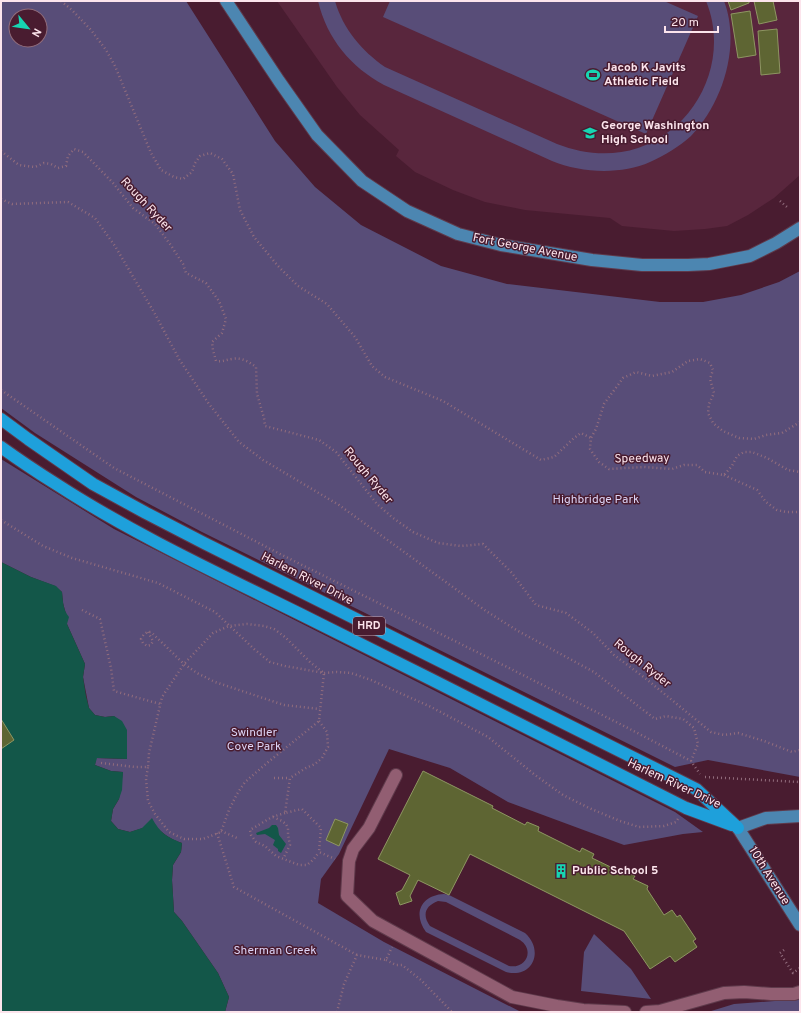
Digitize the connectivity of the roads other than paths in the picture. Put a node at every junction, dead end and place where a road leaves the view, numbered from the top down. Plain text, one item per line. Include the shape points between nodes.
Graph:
1 (226, 1) edge
2 (800, 228) edge
3 (1, 419) edge
4 (1, 447) edge
5 (396, 775) dead end
6 (800, 816) edge
7 (738, 828) junction
8 (800, 925) edge
9 (800, 992) edge
10 (625, 1012) edge
11 (646, 1012) edge

1 - 2 main road, Fort George Avenue via 317,135 362,181 406,211 458,234 501,245 592,260 642,265 688,265 709,264 750,256
3 - 7 highway, Harlem River Drive / HRD via 93,484 146,513 696,789
4 - 7 highway, Harlem River Drive / HRD via 82,501 194,562 686,808
5 - 10 lane via 369,828 353,849 346,896 373,921 512,997 584,1010
6 - 7 main road via 766,818
7 - 8 main road, 10th Avenue
9 - 11 lane via 724,993 660,1011

